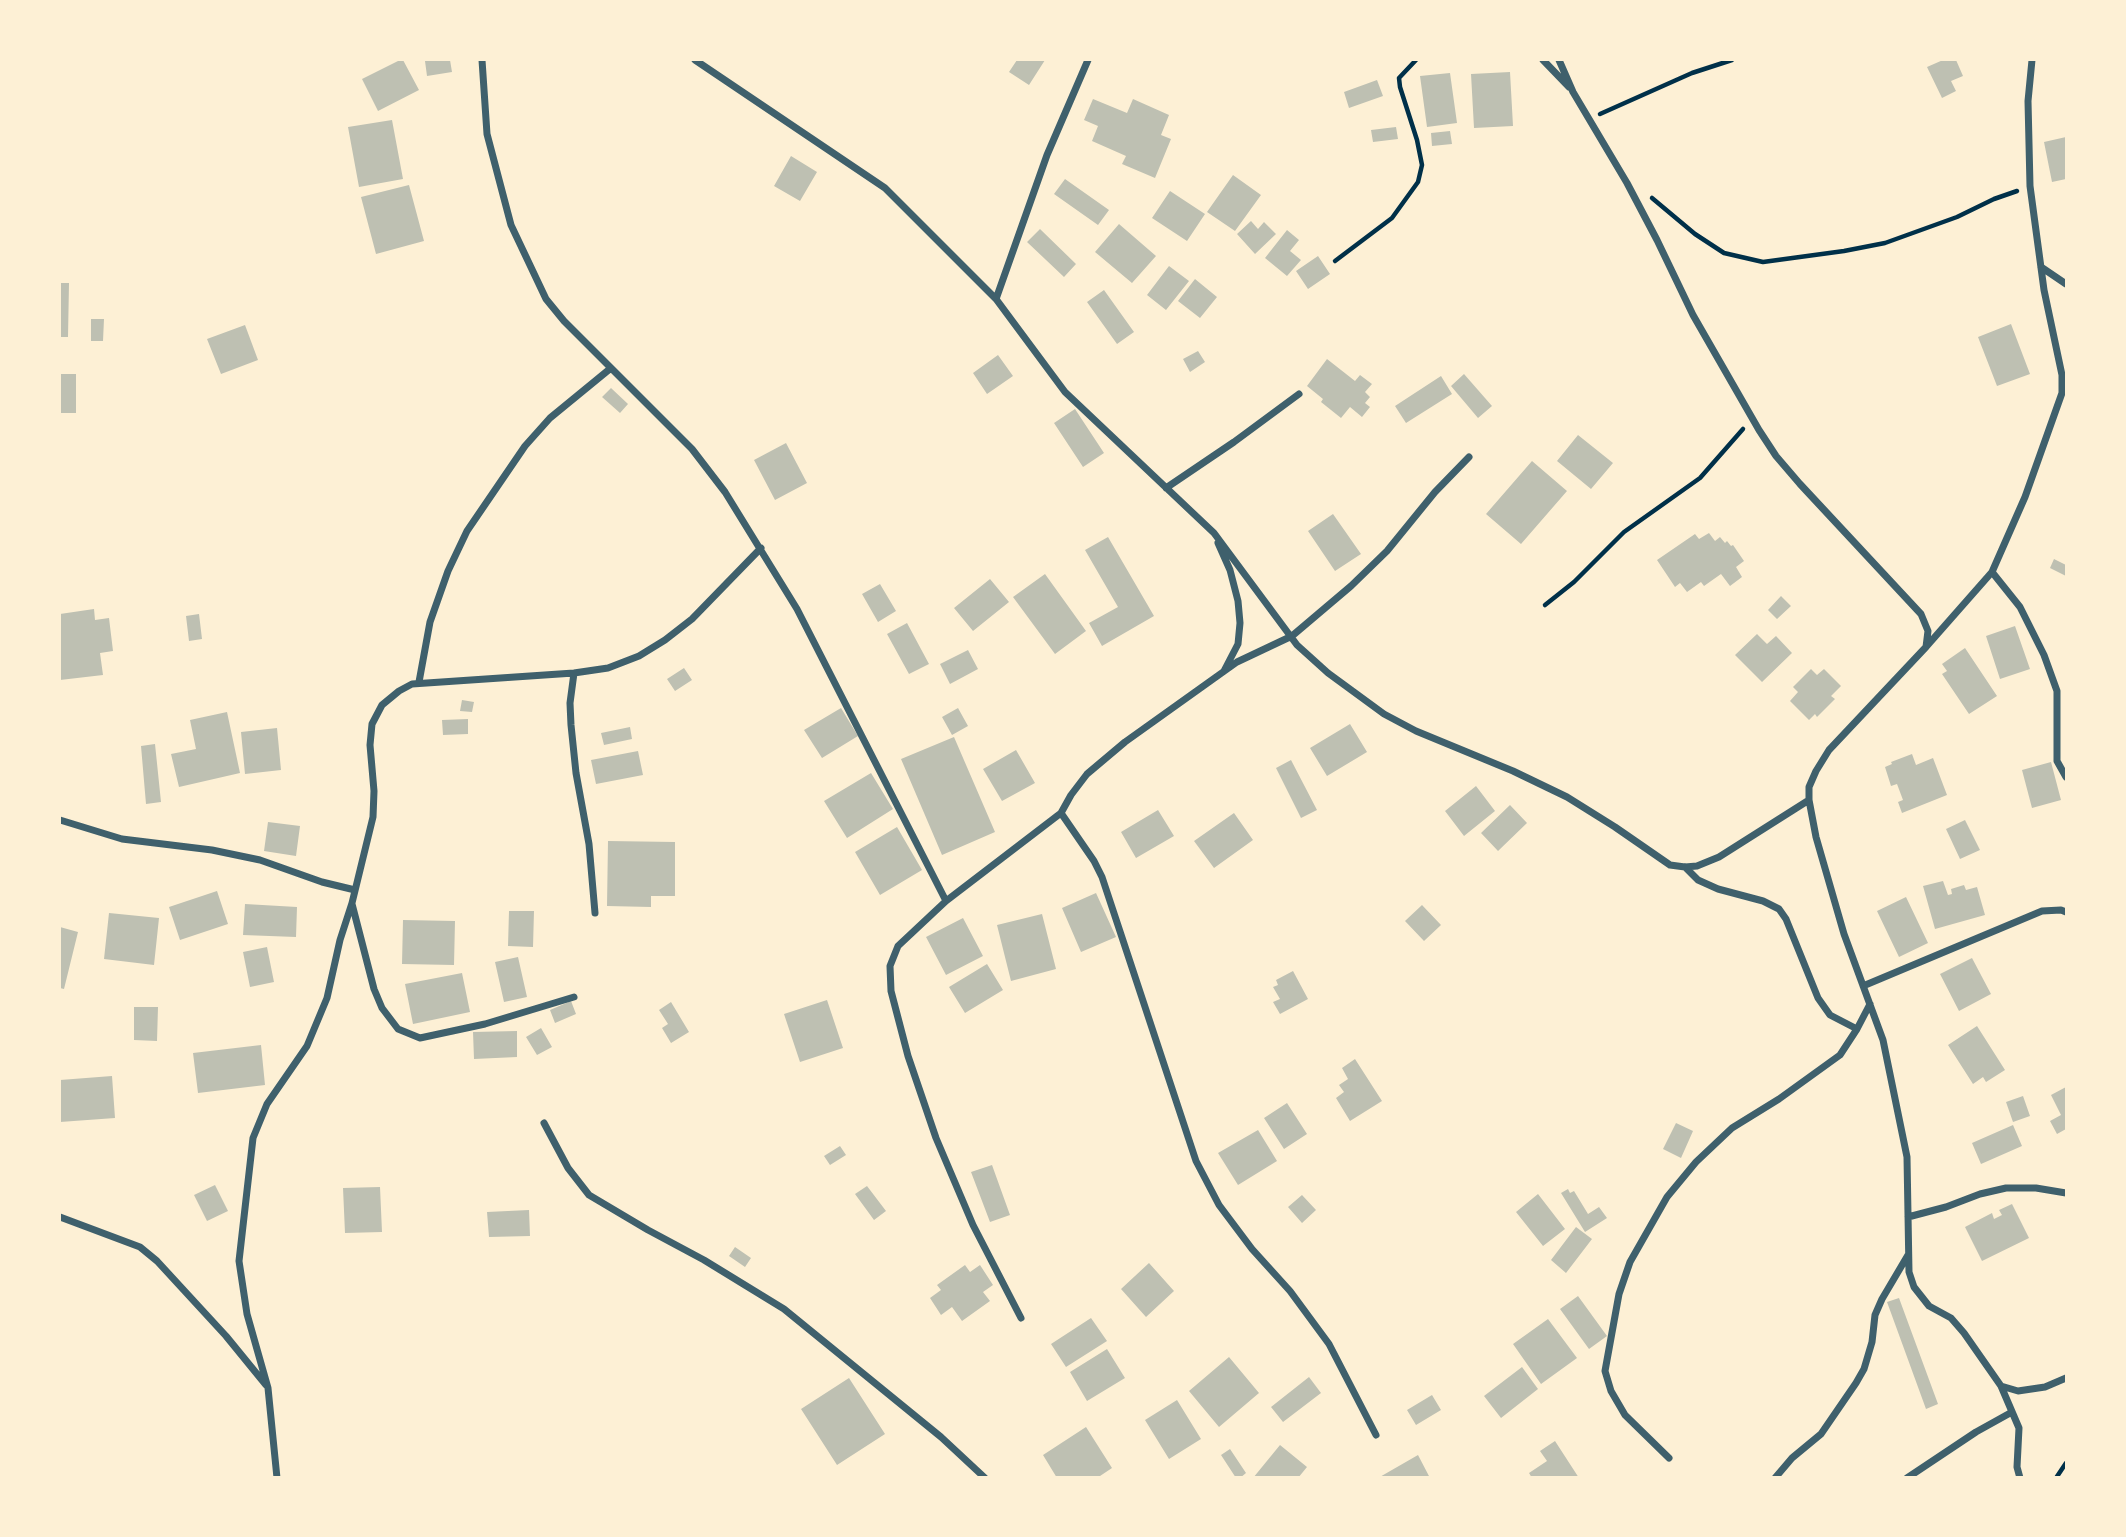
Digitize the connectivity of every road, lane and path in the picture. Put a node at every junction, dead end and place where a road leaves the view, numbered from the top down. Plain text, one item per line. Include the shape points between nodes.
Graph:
1 (482, 60) edge
2 (695, 60) edge
3 (1088, 60) edge
4 (1416, 60) edge
5 (1543, 60) edge
6 (1559, 60) edge
7 (1732, 60) edge
8 (2032, 60) edge
9 (1573, 92) junction
10 (1589, 118) junction
11 (1627, 183) junction
12 (2029, 186) junction
13 (1335, 261) dead end
14 (2041, 267) junction
15 (2067, 284) edge
16 (996, 299) junction
17 (611, 368) junction
18 (1299, 394) dead end
19 (1752, 418) junction
20 (1469, 457) dead end
21 (1166, 488) junction
22 (1214, 533) junction
23 (761, 548) junction
24 (1992, 572) junction
25 (1545, 605) dead end
26 (1292, 636) junction
27 (1926, 647) junction
28 (574, 673) junction
29 (1223, 673) junction
30 (419, 682) junction
31 (2067, 777) edge
32 (1809, 800) junction
33 (1061, 813) junction
34 (60, 820) edge
35 (1685, 867) junction
36 (355, 890) junction
37 (946, 901) junction
38 (352, 904) junction
39 (2067, 912) edge
40 (596, 913) dead end
41 (1863, 986) junction
42 (575, 997) dead end
43 (1870, 1004) junction
44 (1857, 1029) junction
45 (544, 1123) dead end
46 (2067, 1193) edge
47 (60, 1217) edge
48 (1908, 1217) junction
49 (1909, 1255) junction
50 (1021, 1318) dead end
51 (2067, 1378) edge
52 (2001, 1386) junction
53 (268, 1388) junction
54 (2012, 1412) junction
55 (1376, 1435) dead end
56 (1669, 1458) dead end
57 (2067, 1462) edge
58 (277, 1478) edge
59 (985, 1478) edge
60 (1775, 1478) edge
61 (1907, 1478) edge
62 (2020, 1478) edge
63 (2056, 1478) edge

1 - 17 street via 487,134 511,225 546,299
2 - 16 street via 885,188
3 - 16 street via 1047,155
4 - 13 path via 1399,78 1422,165 1418,182 1392,218
5 - 9 street
6 - 9 street
7 - 10 path
8 - 12 street
9 - 10 street
10 - 11 street
11 - 12 path via 1724,253 1763,262 1885,243
11 - 19 street via 1693,315
12 - 14 street
14 - 15 street
14 - 24 street via 2062,393
16 - 21 street via 1065,392
17 - 23 street via 692,449
17 - 30 street via 550,418 525,446 467,531 430,622
18 - 21 street
19 - 25 path via 1700,478 1624,533
19 - 27 street via 1776,456 1921,614 1928,631
20 - 26 street via 1387,551
21 - 22 street
22 - 26 street
22 - 29 street via 1230,570 1240,623 1238,644
23 - 28 street via 692,619 665,640 608,668
23 - 37 street via 797,609
24 - 27 street
24 - 31 street via 2020,607 2049,667 2057,691 2057,761
26 - 29 street
26 - 35 street via 1328,673 1384,714 1567,797 1670,865
27 - 32 street via 1829,750 1816,771
28 - 30 street
28 - 40 street via 571,725
29 - 33 street via 1087,774
30 - 36 street via 382,705 372,724 373,817
32 - 35 street via 1718,857
32 - 41 street via 1837,910
33 - 37 street
33 - 55 street via 1102,877 1196,1161 1219,1205 1329,1344
34 - 36 street via 122,839 260,860
35 - 44 street via 1698,880 1718,889 1779,909 1818,998 1830,1015
36 - 38 street
37 - 50 street via 898,946 890,966 891,991 936,1138 973,1225
38 - 42 street via 374,989 398,1029 420,1038
38 - 53 street via 327,998 307,1046 267,1104 253,1138 239,1261 247,1314
39 - 41 street via 2042,911
41 - 43 street
43 - 44 street
43 - 48 street via 1883,1041 1907,1157
44 - 56 street via 1840,1055 1732,1128 1696,1162 1667,1197 1630,1262 1619,1294 1605,1371 1625,1415
45 - 59 street via 589,1195 785,1310
46 - 48 street via 2006,1188
47 - 53 street via 140,1247 219,1328
48 - 49 street
49 - 52 street via 1914,1287 1929,1306 1951,1318
49 - 60 street via 1875,1315 1872,1342 1856,1383 1821,1434
51 - 52 street via 2018,1391
52 - 54 street
53 - 58 street
54 - 61 street
54 - 62 street via 2020,1428
57 - 63 path

